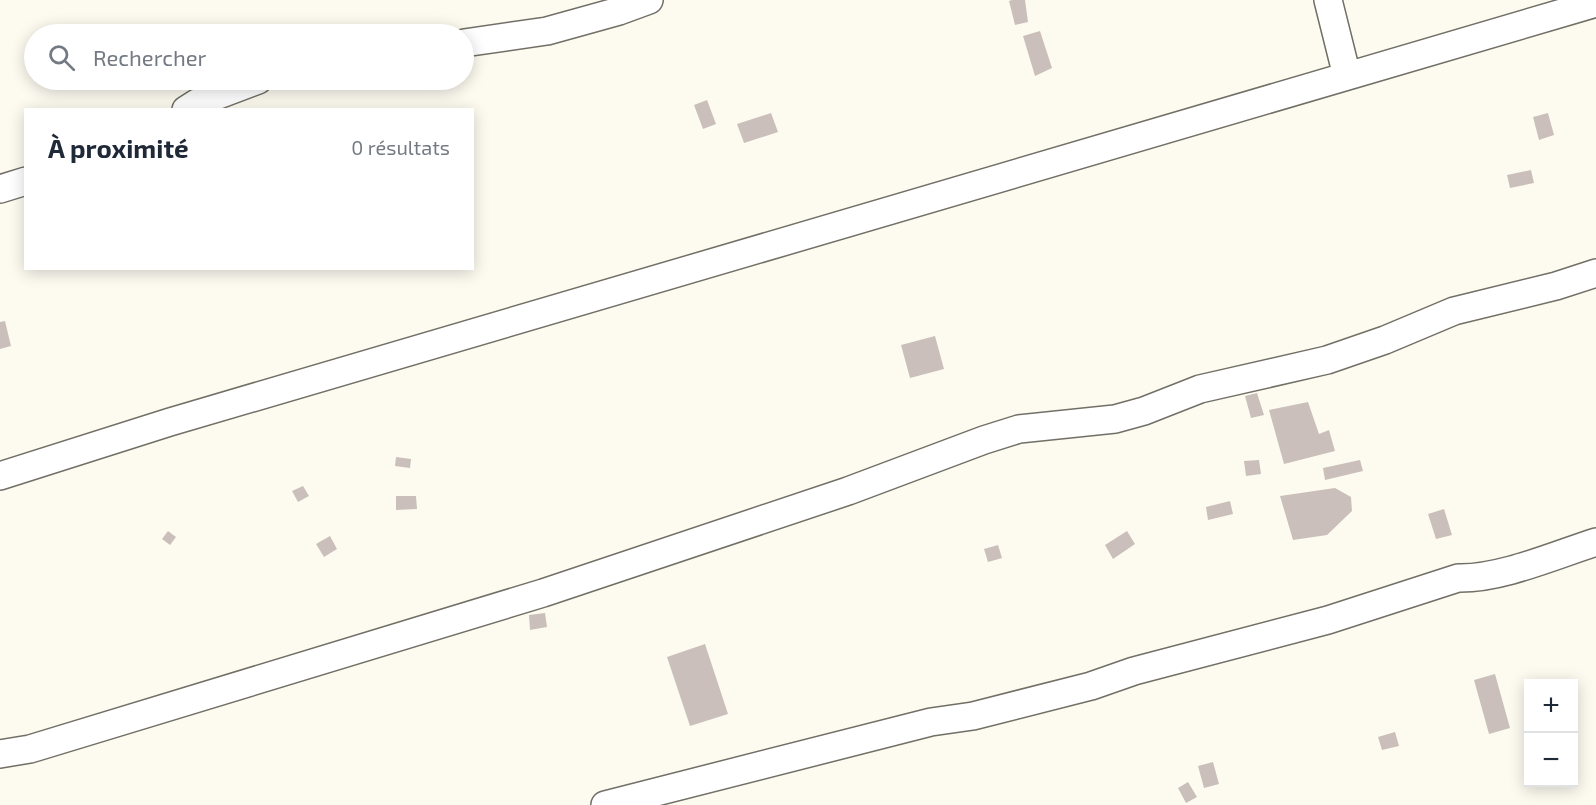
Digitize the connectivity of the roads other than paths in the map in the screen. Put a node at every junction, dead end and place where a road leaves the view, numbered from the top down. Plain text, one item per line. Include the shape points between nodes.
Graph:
1 (649, 0) edge
2 (1328, 0) edge
3 (1596, 3) edge
4 (474, 42) edge
5 (1347, 76) junction
6 (231, 90) edge
7 (189, 108) edge
8 (24, 182) edge
9 (0, 189) edge
10 (1596, 273) edge
11 (0, 476) edge
12 (1596, 542) edge
13 (0, 754) edge
14 (605, 805) edge

1 - 4 street via 547,31
2 - 5 street
3 - 5 street
5 - 11 street via 170,422
6 - 7 street
8 - 9 street
10 - 13 street via 1454,311 1327,360 1200,389 1144,411 1010,432 837,495 543,593 30,749
12 - 14 street via 1498,573 1458,578 1328,620 1091,686 973,716 931,722

